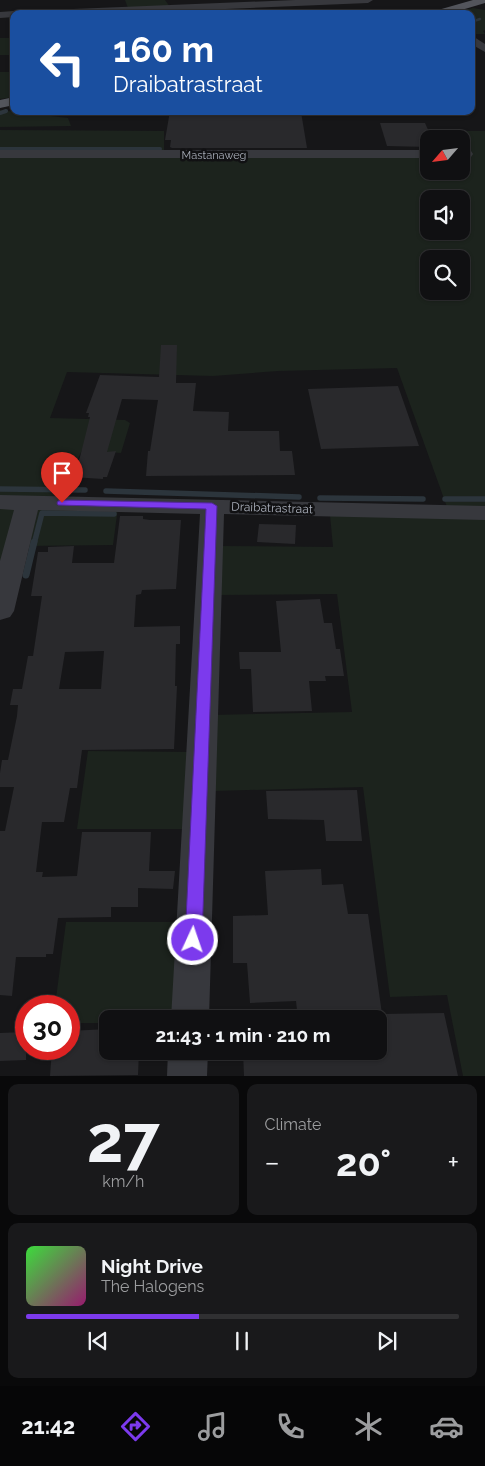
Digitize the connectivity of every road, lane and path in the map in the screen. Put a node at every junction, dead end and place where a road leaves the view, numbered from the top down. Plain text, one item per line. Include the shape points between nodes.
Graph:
1 (368, 0) edge
2 (485, 0) edge
3 (122, 10) edge
4 (449, 10) edge
5 (475, 41) edge
6 (485, 49) edge
7 (0, 154) edge
8 (420, 154) edge
9 (0, 502) edge
10 (28, 502) junction
11 (212, 506) junction
12 (485, 513) edge
13 (0, 611) edge
14 (190, 1010) edge
15 (188, 1060) edge
16 (187, 1076) edge

1 - 3 street
2 - 4 main road
5 - 6 street
7 - 8 street, Mastanaweg
9 - 10 street, Draibatrastraat
10 - 11 street, Draibatrastraat
10 - 13 street
11 - 12 street, Draibatrastraat
11 - 14 street
15 - 16 street

